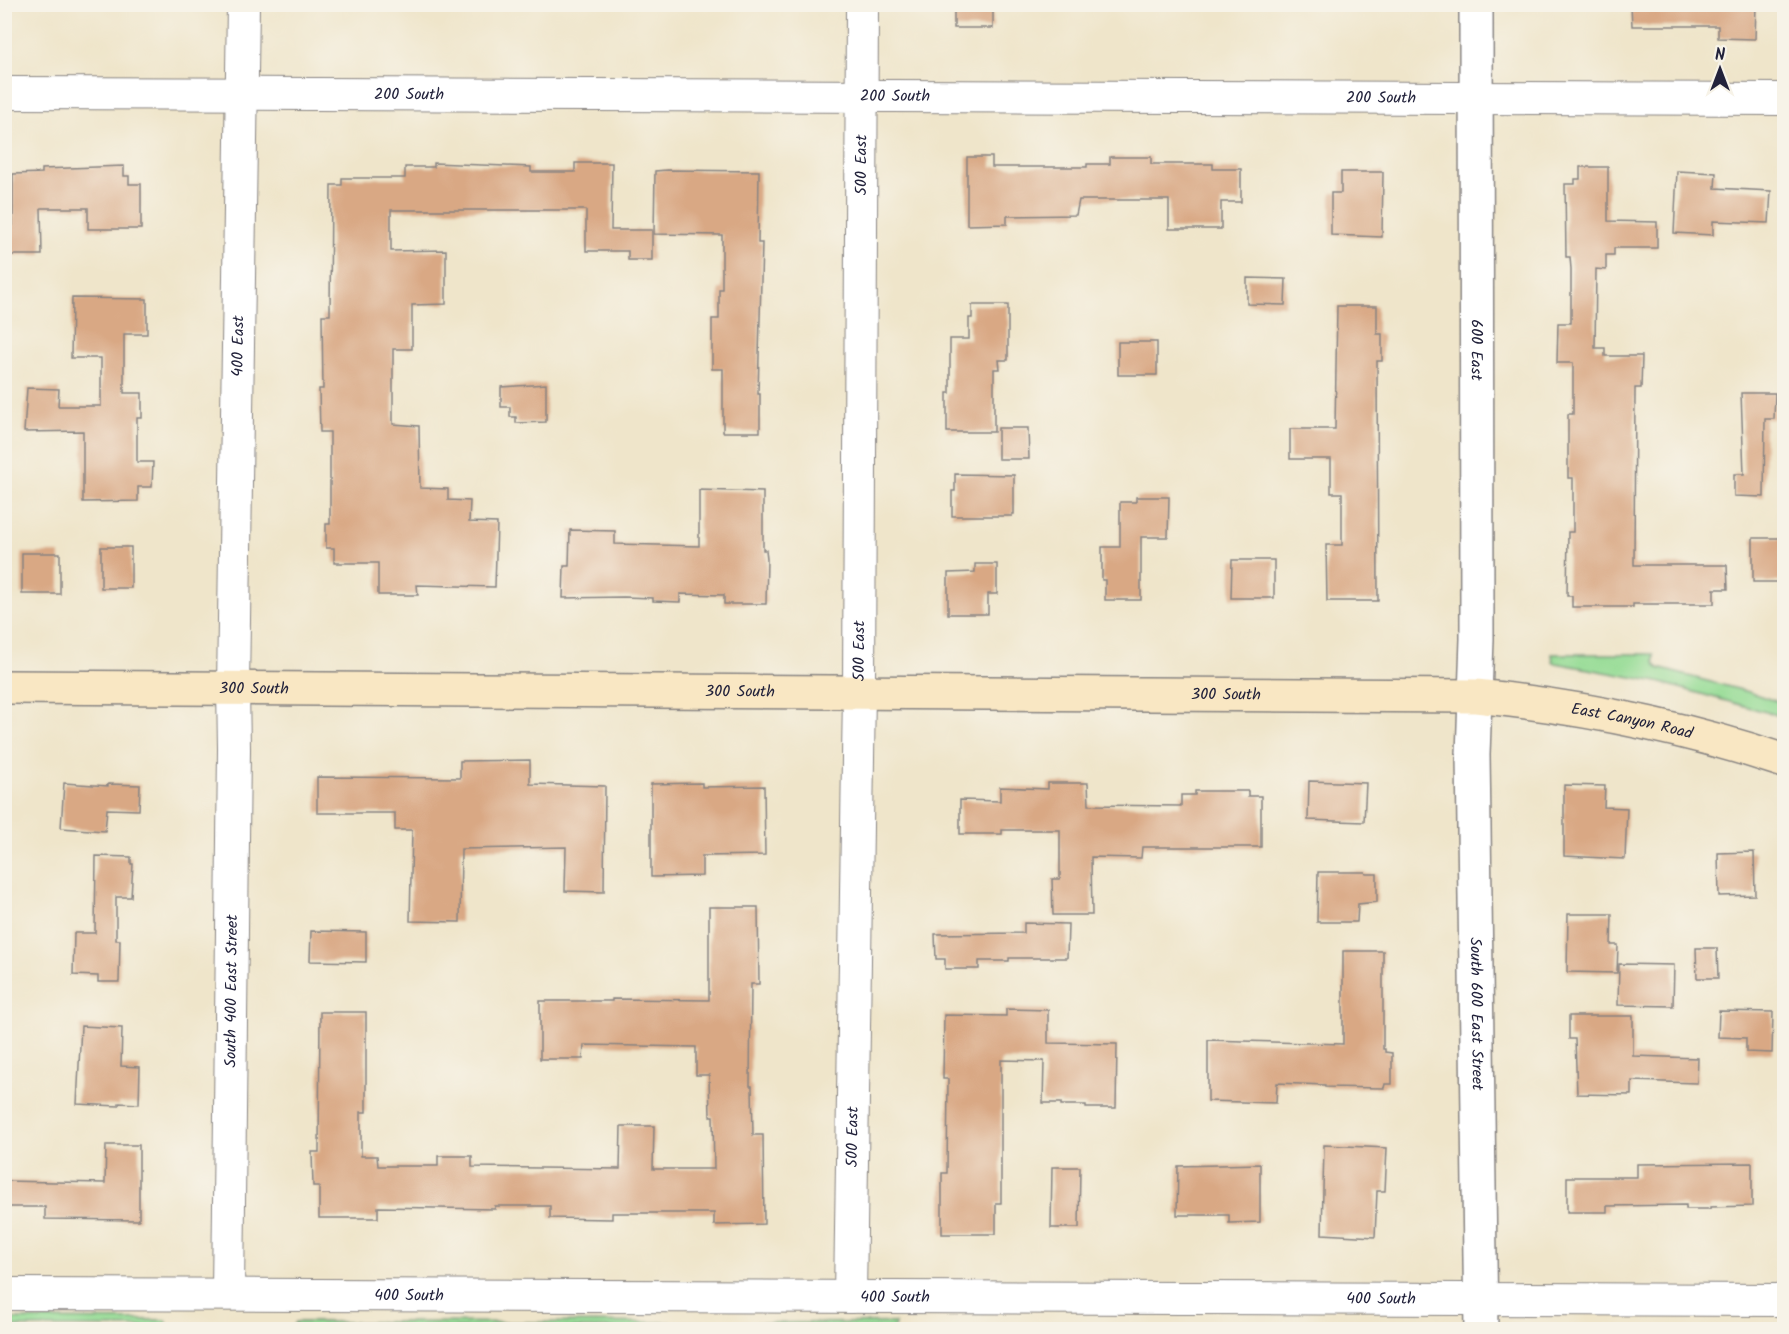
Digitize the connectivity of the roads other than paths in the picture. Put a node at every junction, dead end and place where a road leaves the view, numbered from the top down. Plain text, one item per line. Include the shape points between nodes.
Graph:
1 (243, 4) edge
2 (862, 4) edge
3 (1476, 4) edge
4 (4, 93) edge
5 (243, 93) junction
6 (863, 96) junction
7 (1475, 97) junction
8 (1785, 99) edge
9 (4, 687) edge
10 (233, 688) junction
11 (859, 691) junction
12 (1476, 696) junction
13 (1785, 761) edge
14 (4, 1294) edge
15 (228, 1294) junction
16 (850, 1297) junction
17 (1785, 1300) edge
18 (1481, 1314) edge

1 - 5 street, 400 East
2 - 6 street, 500 East
3 - 7 street, 600 East
4 - 5 street, 200 South
5 - 6 street, 200 South
5 - 10 street, 400 East
6 - 7 street, 200 South
6 - 11 street, 500 East
7 - 8 street, 200 South
7 - 12 street, 600 East
9 - 10 main road, 300 South
10 - 11 main road, 300 South
10 - 15 street, South 400 East Street
11 - 12 main road, 300 South
11 - 16 street, 500 East
12 - 13 main road, East Canyon Road via 1625,717
12 - 18 street, South 600 East Street via 1473,755
14 - 15 street, 400 South
15 - 16 street, 400 South
16 - 18 street, 400 South
17 - 18 street, 400 South

